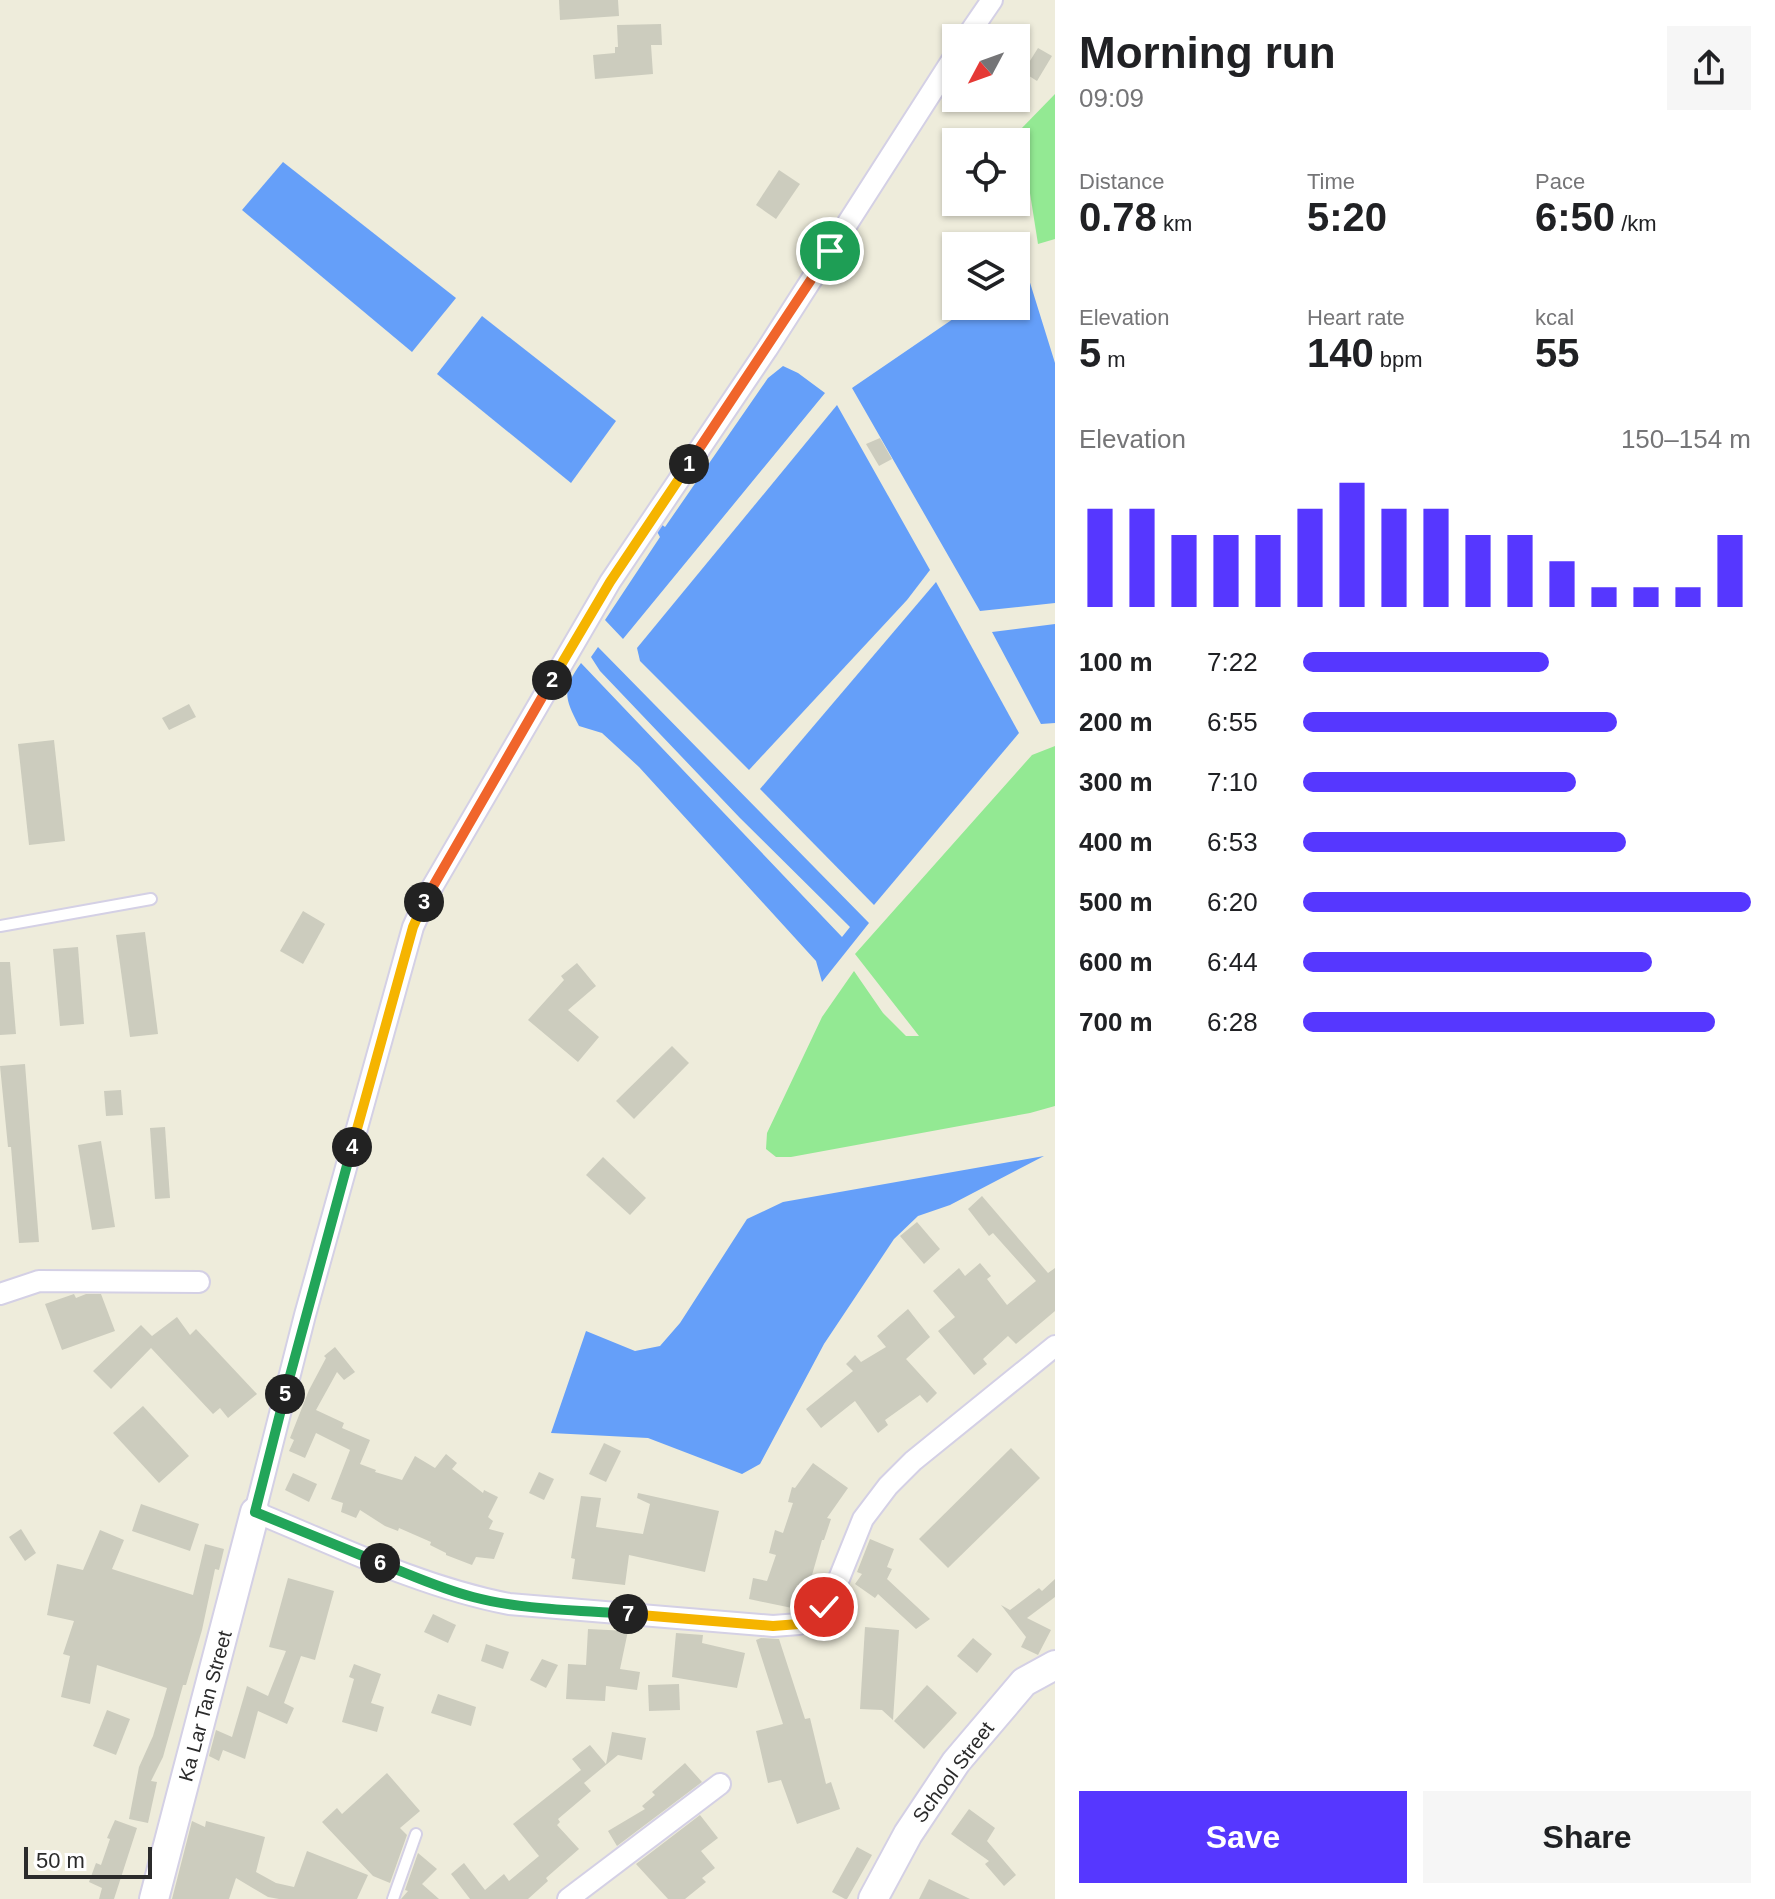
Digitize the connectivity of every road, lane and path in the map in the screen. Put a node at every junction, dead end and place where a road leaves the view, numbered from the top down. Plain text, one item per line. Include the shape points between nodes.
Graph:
1 (992, 0) edge
2 (976, 24) edge
3 (942, 76) edge
4 (151, 899) dead end
5 (0, 926) edge
6 (199, 1282) dead end
7 (0, 1294) edge
8 (1055, 1346) edge
9 (255, 1512) junction
10 (1055, 1665) edge
11 (720, 1784) dead end
12 (416, 1834) dead end
13 (154, 1899) edge
14 (393, 1899) edge
15 (568, 1899) edge
16 (873, 1899) edge

1 - 2 street
3 - 9 street via 610,582 427,896 413,927
4 - 5 lane
6 - 7 street via 39,1281
8 - 9 street via 888,1486 863,1519 824,1607 799,1624 475,1598
9 - 13 street, Ka Lar Tan Street
10 - 16 street, School Street via 1024,1682 956,1762
11 - 15 street
12 - 14 lane

